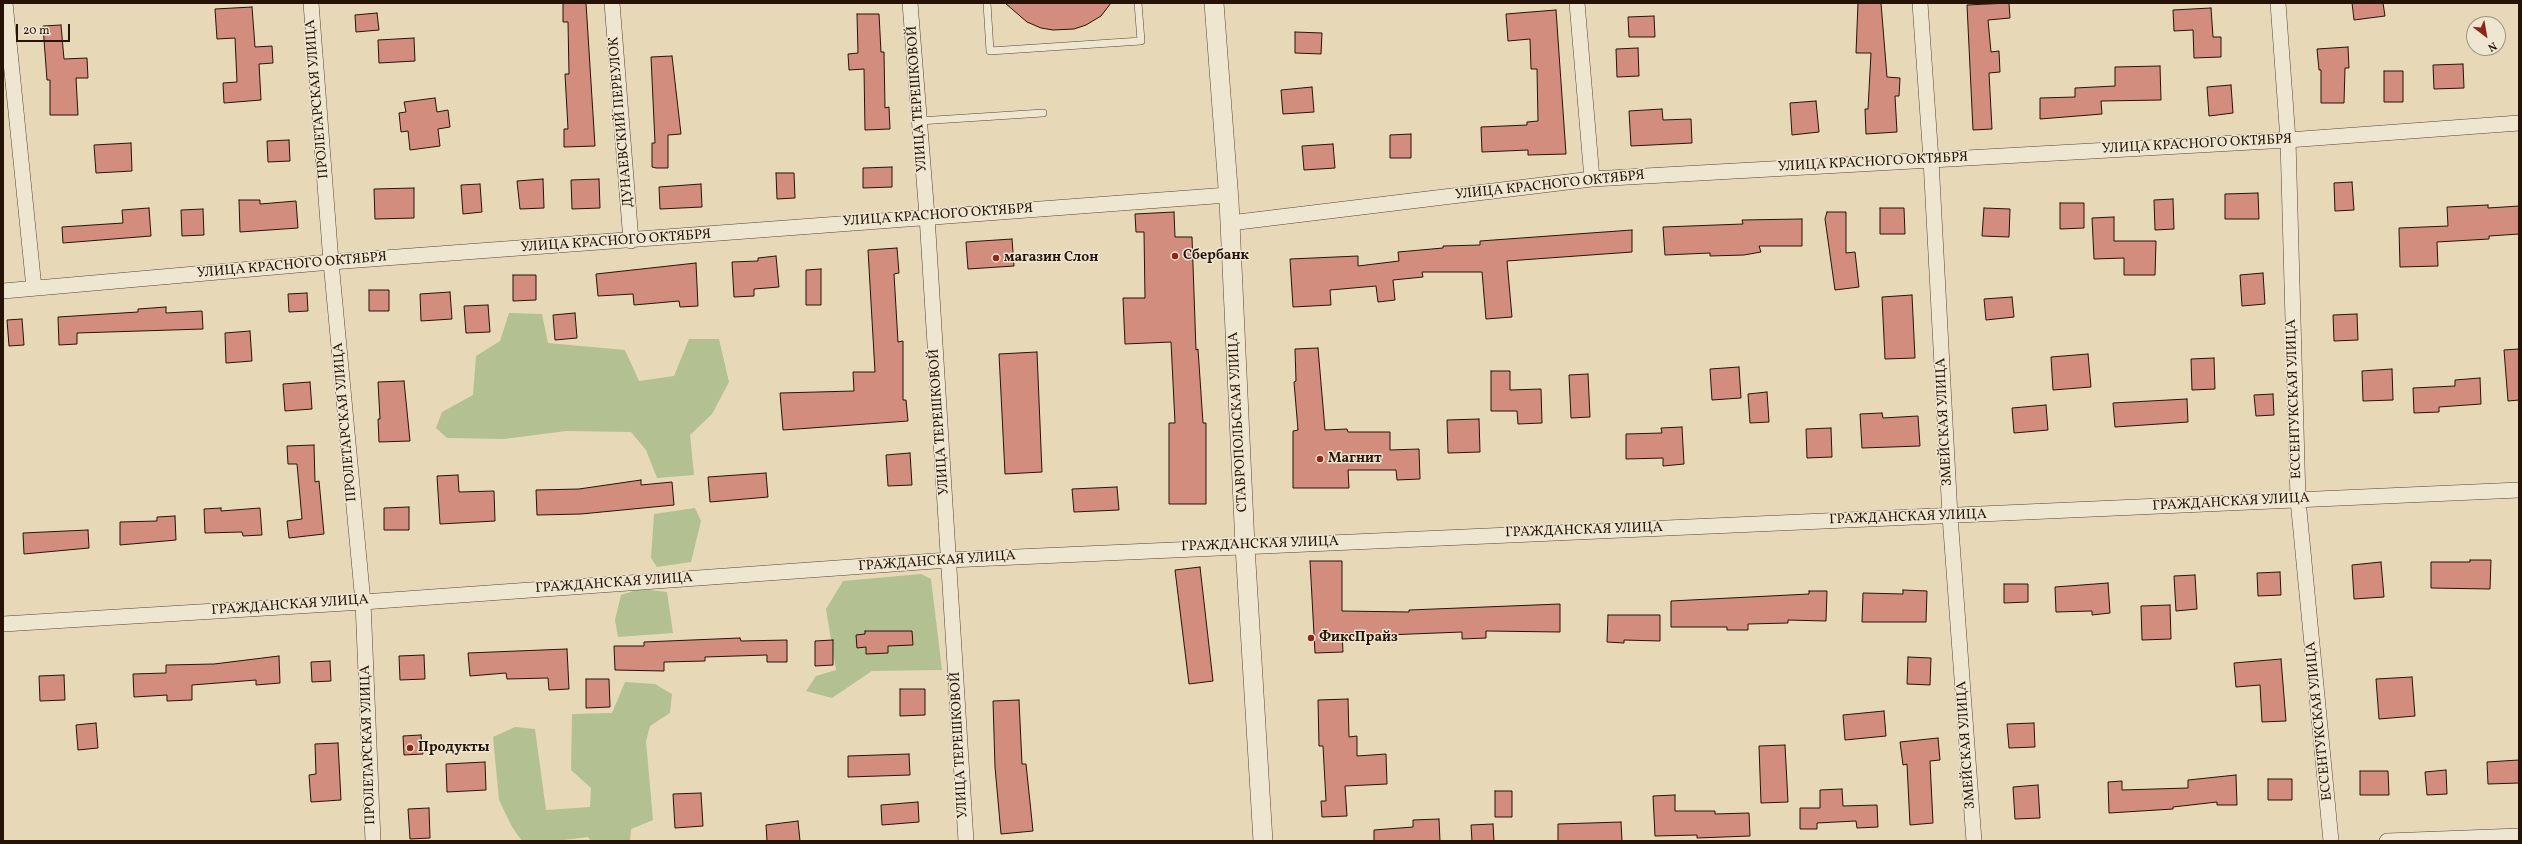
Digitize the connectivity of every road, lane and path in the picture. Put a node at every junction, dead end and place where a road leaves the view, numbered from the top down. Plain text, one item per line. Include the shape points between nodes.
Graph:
1 (5, 3) edge
2 (311, 3) edge
3 (612, 3) edge
4 (910, 3) edge
5 (987, 3) edge
6 (1138, 3) edge
7 (1214, 3) edge
8 (1577, 3) edge
9 (1920, 3) edge
10 (2278, 3) edge
11 (1043, 113) dead end
12 (919, 121) junction
13 (2519, 123) edge
14 (2288, 140) junction
15 (1931, 160) junction
16 (1592, 179) junction
17 (1228, 195) junction
18 (927, 216) junction
19 (1230, 224) junction
20 (631, 241) junction
21 (332, 262) junction
22 (34, 288) junction
23 (3, 291) edge
24 (2519, 490) edge
25 (2298, 500) junction
26 (1950, 516) junction
27 (1245, 546) junction
28 (949, 560) junction
29 (363, 602) junction
30 (3, 624) edge
31 (2519, 836) edge
32 (373, 841) edge
33 (966, 841) edge
34 (1263, 841) edge
35 (1974, 841) edge
36 (2331, 841) edge
37 (2387, 841) edge

1 - 22 street
2 - 21 street, ПРОЛЕТАРСКАЯ УЛИЦА
3 - 20 street, ДУНАЕВСКИЙ ПЕРЕУЛОК
4 - 12 street, УЛИЦА ТЕРЕШКОВОЙ
5 - 6 lane via 990,51 1141,41
7 - 17 street, СТАВРОПОЛЬСКАЯ УЛИЦА
8 - 16 street
9 - 15 street, ЗМЕЙСКАЯ УЛИЦА
10 - 14 street, ЕССЕНТУКСКАЯ УЛИЦА
11 - 12 lane
12 - 18 street, УЛИЦА ТЕРЕШКОВОЙ
13 - 14 street, УЛИЦА КРАСНОГО ОКТЯБРЯ
14 - 15 street, УЛИЦА КРАСНОГО ОКТЯБРЯ
14 - 25 street, ЕССЕНТУКСКАЯ УЛИЦА
15 - 16 street, УЛИЦА КРАСНОГО ОКТЯБРЯ
15 - 26 street, ЗМЕЙСКАЯ УЛИЦА
16 - 19 street, УЛИЦА КРАСНОГО ОКТЯБРЯ
17 - 18 street, УЛИЦА КРАСНОГО ОКТЯБРЯ
17 - 19 street, СТАВРОПОЛЬСКАЯ УЛИЦА
18 - 20 street, УЛИЦА КРАСНОГО ОКТЯБРЯ
18 - 28 street, УЛИЦА ТЕРЕШКОВОЙ
19 - 27 street, СТАВРОПОЛЬСКАЯ УЛИЦА
20 - 21 street, УЛИЦА КРАСНОГО ОКТЯБРЯ
21 - 22 street, УЛИЦА КРАСНОГО ОКТЯБРЯ
21 - 29 street, ПРОЛЕТАРСКАЯ УЛИЦА
22 - 23 street, УЛИЦА КРАСНОГО ОКТЯБРЯ
24 - 25 street, ГРАЖДАНСКАЯ УЛИЦА
25 - 26 street, ГРАЖДАНСКАЯ УЛИЦА
25 - 36 street, ЕССЕНТУКСКАЯ УЛИЦА
26 - 27 street, ГРАЖДАНСКАЯ УЛИЦА
26 - 35 street, ЗМЕЙСКАЯ УЛИЦА
27 - 28 street, ГРАЖДАНСКАЯ УЛИЦА
27 - 34 street, СТАВРОПОЛЬСКАЯ УЛИЦА
28 - 29 street, ГРАЖДАНСКАЯ УЛИЦА
28 - 33 street, УЛИЦА ТЕРЕШКОВОЙ
29 - 30 street, ГРАЖДАНСКАЯ УЛИЦА
29 - 32 street, ПРОЛЕТАРСКАЯ УЛИЦА
31 - 37 street

